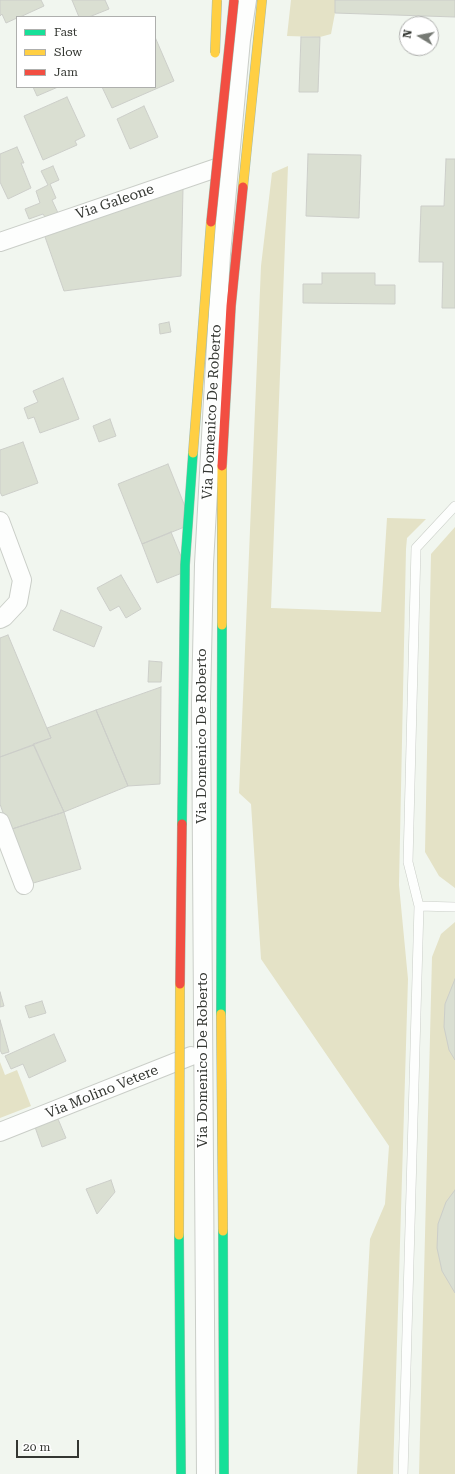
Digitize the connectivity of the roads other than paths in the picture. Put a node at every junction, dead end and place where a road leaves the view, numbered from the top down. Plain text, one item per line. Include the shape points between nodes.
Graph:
1 (217, 0) edge
2 (234, 0) edge
3 (247, 0) edge
4 (262, 0) edge
5 (215, 62) dead end
6 (214, 108) dead end
7 (230, 163) junction
8 (211, 216) junction
9 (0, 242) edge
10 (455, 506) edge
11 (0, 521) edge
12 (0, 619) edge
13 (0, 822) edge
14 (24, 885) dead end
15 (419, 906) junction
16 (455, 907) edge
17 (203, 1051) junction
18 (0, 1132) edge
19 (182, 1474) edge
20 (206, 1474) edge
21 (224, 1474) edge
22 (403, 1474) edge

1 - 5 highway, bridge
2 - 8 highway, bridge
3 - 7 street, Via Domenico De Roberto
4 - 21 highway via 231,306 222,471
6 - 8 highway, bridge
7 - 9 street, Via Galeone
7 - 17 street, Via Domenico De Roberto via 221,254 204,564 201,702
8 - 19 highway, bridge via 185,565 178,1171
10 - 15 lane via 416,548 408,862
11 - 12 street via 22,580 18,602
13 - 14 street
15 - 16 lane
15 - 22 lane
17 - 18 street, Via Molino Vetere
17 - 20 street, Via Domenico De Roberto

